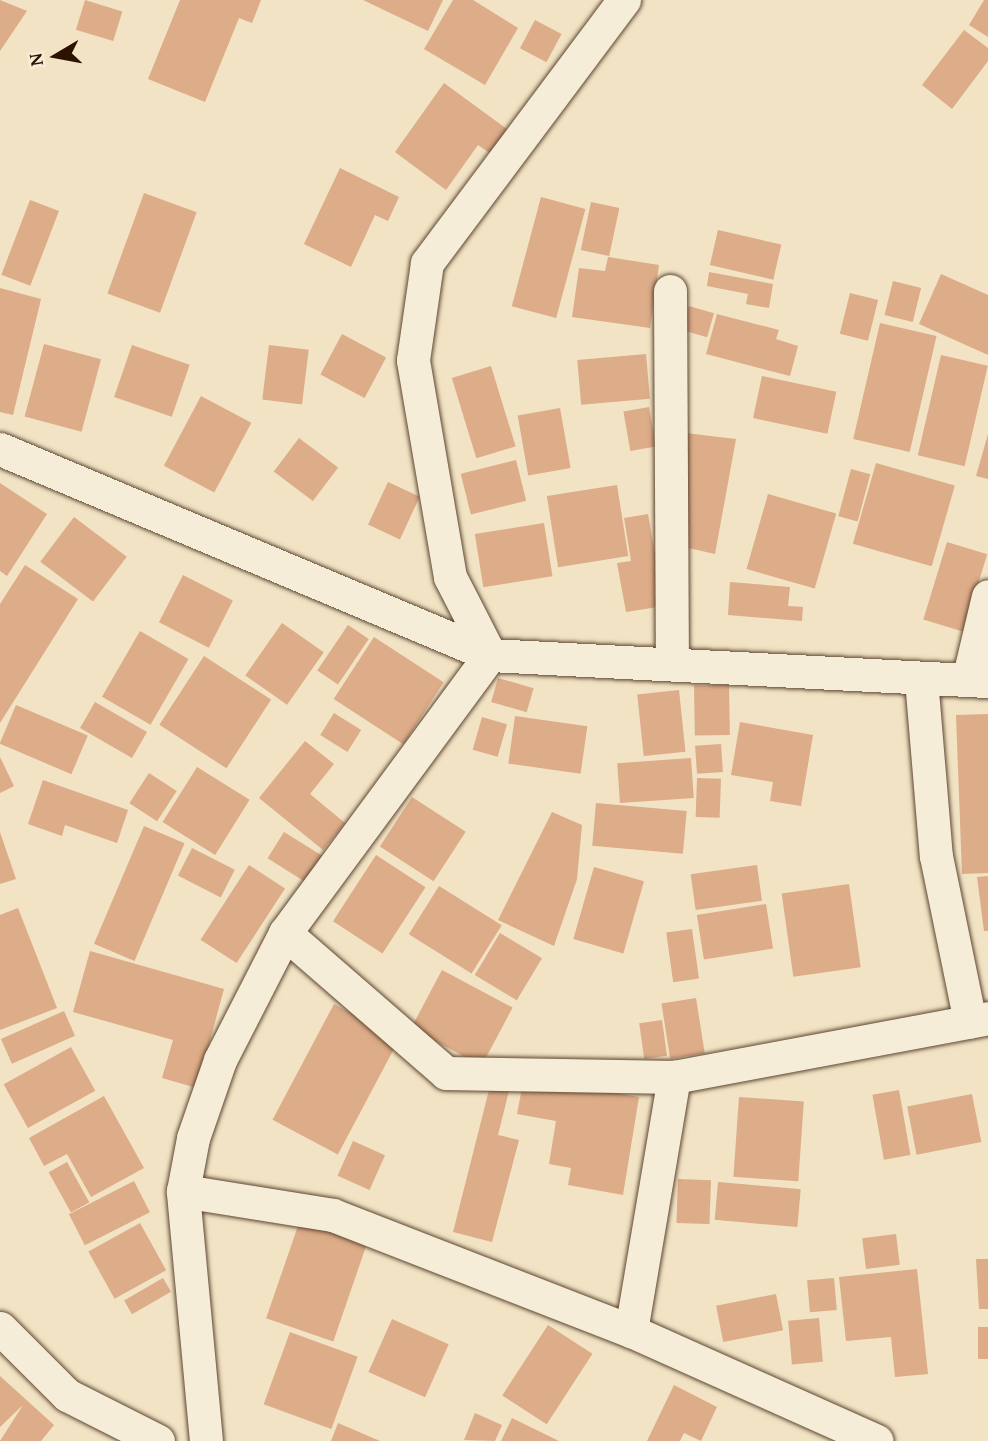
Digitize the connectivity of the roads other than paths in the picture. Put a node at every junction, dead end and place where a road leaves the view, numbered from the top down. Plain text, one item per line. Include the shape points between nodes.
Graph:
1 (624, 0) edge
2 (670, 290) dead end
3 (0, 449) edge
4 (988, 596) edge
5 (490, 655) junction
6 (672, 662) junction
7 (921, 679) junction
8 (978, 680) edge
9 (285, 933) junction
10 (979, 1020) edge
11 (674, 1077) junction
12 (183, 1191) junction
13 (0, 1328) edge
14 (631, 1331) junction
15 (158, 1441) edge
16 (206, 1441) edge
17 (877, 1441) edge

1 - 5 street via 427,263 413,360 450,577
2 - 6 street
3 - 5 street
4 - 8 street
5 - 6 street
5 - 9 street
6 - 7 street
7 - 8 street
7 - 10 street via 936,856
9 - 11 street via 446,1073
9 - 12 street via 220,1060 193,1138
10 - 11 street
11 - 14 street
12 - 14 street via 333,1215
12 - 16 street
13 - 15 street via 67,1395
14 - 17 street

